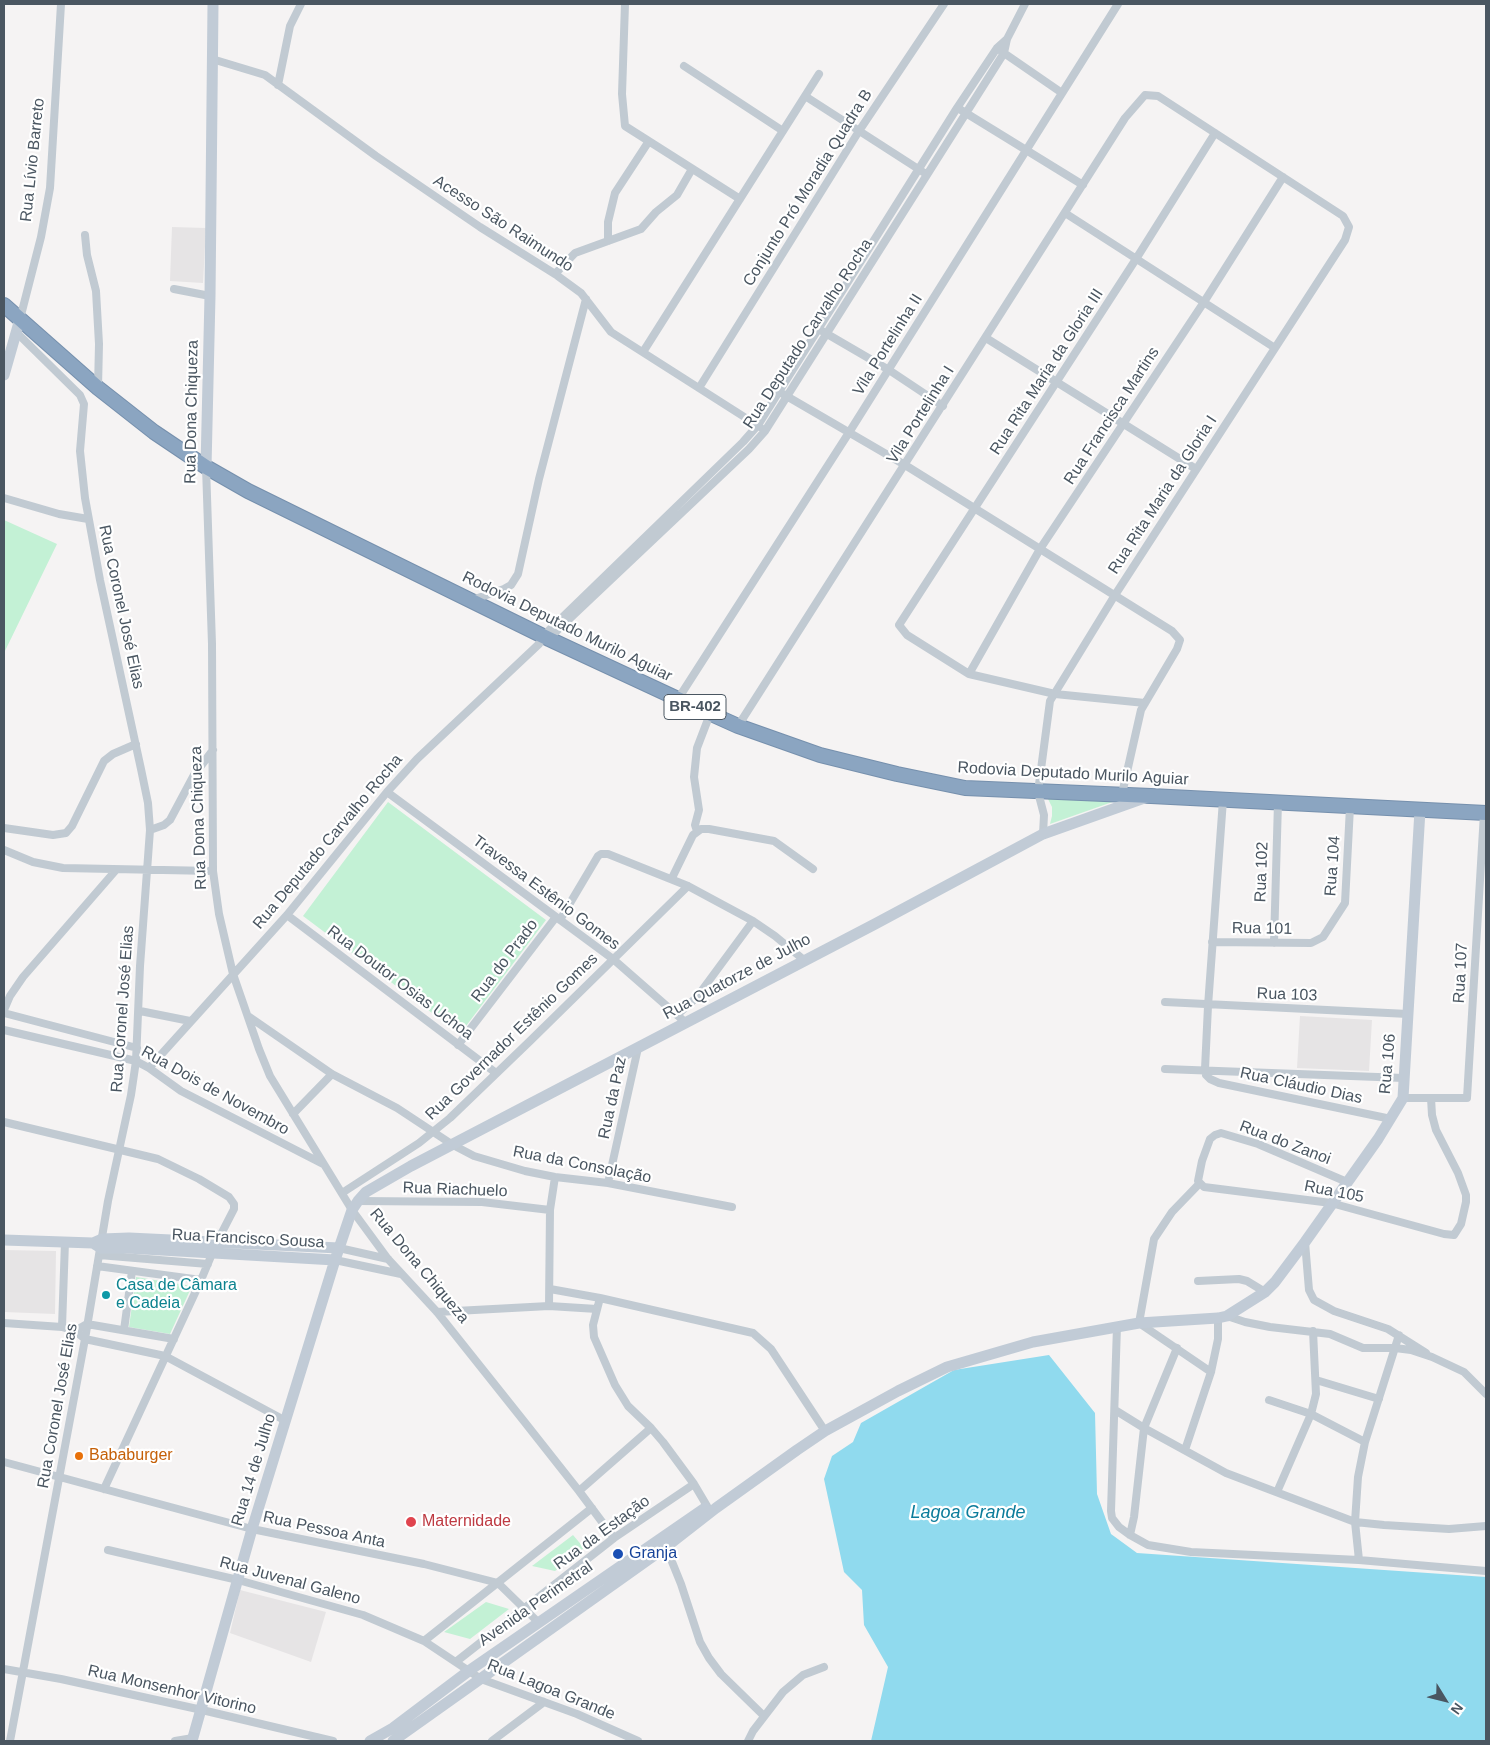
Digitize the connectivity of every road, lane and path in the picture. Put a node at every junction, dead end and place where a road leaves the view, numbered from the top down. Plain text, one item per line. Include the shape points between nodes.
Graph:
1 (61, 4) edge
2 (213, 4) edge
3 (301, 4) edge
4 (624, 4) edge
5 (944, 4) edge
6 (1025, 4) edge
7 (1118, 4) edge
8 (1007, 39) junction
9 (997, 48) junction
10 (1004, 53) junction
11 (212, 59) junction
12 (684, 66) dead end
13 (819, 74) dead end
14 (278, 85) junction
15 (1062, 93) junction
16 (805, 96) junction
17 (958, 108) junction
18 (965, 113) junction
19 (783, 131) junction
20 (859, 131) junction
21 (1215, 133) junction
22 (649, 141) junction
23 (1027, 149) junction
24 (692, 169) junction
25 (919, 170) junction
26 (927, 174) junction
27 (1283, 177) junction
28 (1083, 184) junction
29 (740, 199) junction
30 (1065, 213) junction
31 (85, 235) dead end
32 (608, 241) junction
33 (1136, 259) junction
34 (555, 274) junction
35 (174, 288) dead end
36 (210, 296) junction
37 (586, 299) junction
38 (1204, 302) junction
39 (4, 306) edge
40 (18, 326) junction
41 (818, 329) junction
42 (826, 334) junction
43 (986, 338) junction
44 (1275, 348) junction
45 (643, 352) junction
46 (888, 370) junction
47 (4, 375) edge
48 (1057, 382) junction
49 (98, 388) junction
50 (699, 388) junction
51 (779, 392) junction
52 (787, 396) junction
53 (943, 406) junction
54 (1123, 424) junction
55 (758, 425) junction
56 (765, 431) junction
57 (850, 431) junction
58 (905, 465) junction
59 (206, 467) junction
60 (1196, 469) junction
61 (4, 498) edge
62 (975, 509) junction
63 (88, 520) junction
64 (650, 537) junction
65 (1040, 549) junction
66 (1114, 595) junction
67 (470, 600) junction
68 (544, 639) junction
69 (969, 674) junction
70 (1055, 694) junction
71 (678, 699) junction
72 (1145, 703) junction
73 (710, 714) junction
74 (738, 726) junction
75 (136, 744) junction
76 (213, 750) junction
77 (387, 792) junction
78 (1038, 792) junction
79 (1122, 794) junction
80 (1151, 796) junction
81 (1223, 800) junction
82 (1278, 802) junction
83 (1350, 807) junction
84 (1420, 810) junction
85 (1485, 813) edge
86 (4, 828) edge
87 (150, 830) junction
88 (697, 831) junction
89 (1043, 834) junction
90 (4, 850) edge
91 (812, 869) dead end
92 (116, 870) junction
93 (148, 870) junction
94 (213, 871) junction
95 (672, 878) junction
96 (688, 886) junction
97 (287, 915) junction
98 (558, 919) junction
99 (753, 921) junction
100 (1212, 942) junction
101 (1274, 943) junction
102 (1311, 944) joint
103 (613, 959) junction
104 (804, 960) junction
105 (233, 974) junction
106 (1165, 1002) dead end
107 (1208, 1006) junction
108 (140, 1011) junction
109 (4, 1012) edge
110 (1408, 1014) junction
111 (248, 1016) junction
112 (681, 1019) junction
113 (190, 1021) junction
114 (4, 1030) edge
115 (458, 1045) junction
116 (137, 1048) junction
117 (638, 1048) junction
118 (136, 1061) junction
119 (148, 1068) junction
120 (1165, 1069) dead end
121 (1206, 1072) junction
122 (496, 1073) junction
123 (332, 1074) junction
124 (1404, 1078) junction
125 (1403, 1098) junction
126 (1431, 1098) junction
127 (293, 1114) junction
128 (1391, 1119) junction
129 (4, 1122) edge
130 (433, 1132) junction
131 (453, 1145) junction
132 (120, 1149) junction
133 (322, 1164) junction
134 (555, 1177) junction
135 (1347, 1182) junction
136 (608, 1183) junction
137 (1202, 1186) junction
138 (342, 1193) junction
139 (1331, 1203) junction
140 (355, 1205) junction
141 (732, 1207) dead end
142 (550, 1210) junction
143 (4, 1240) edge
144 (66, 1242) junction
145 (1305, 1242) junction
146 (99, 1246) junction
147 (339, 1248) junction
148 (272, 1250) junction
149 (212, 1253) junction
150 (388, 1259) junction
151 (335, 1260) junction
152 (97, 1266) junction
153 (132, 1271) junction
154 (401, 1274) junction
155 (201, 1280) junction
156 (1198, 1281) dead end
157 (550, 1289) junction
158 (1265, 1292) junction
159 (600, 1298) junction
160 (549, 1306) junction
161 (597, 1309) junction
162 (437, 1312) junction
163 (1223, 1317) junction
164 (4, 1323) edge
165 (87, 1324) junction
166 (1139, 1324) junction
167 (1117, 1326) junction
168 (62, 1327) junction
169 (75, 1330) junction
170 (124, 1330) junction
171 (1313, 1331) junction
172 (1399, 1335) junction
173 (85, 1339) junction
174 (174, 1339) junction
175 (1177, 1348) junction
176 (1395, 1348) junction
177 (165, 1356) junction
178 (1432, 1357) junction
179 (1211, 1372) junction
180 (1316, 1380) junction
181 (1486, 1394) edge
182 (1379, 1399) junction
183 (1268, 1400) dead end
184 (1115, 1410) junction
185 (1311, 1414) junction
186 (286, 1421) junction
187 (651, 1428) junction
188 (1144, 1428) junction
189 (825, 1431) junction
190 (1365, 1442) junction
191 (1185, 1450) junction
192 (4, 1462) edge
193 (59, 1477) junction
194 (694, 1484) junction
195 (104, 1489) junction
196 (580, 1491) junction
197 (1276, 1492) junction
198 (712, 1507) junction
199 (592, 1508) junction
200 (1355, 1522) junction
201 (1486, 1526) edge
202 (252, 1529) junction
203 (1130, 1535) junction
204 (614, 1538) junction
205 (666, 1548) junction
206 (108, 1550) dead end
207 (1359, 1560) junction
208 (630, 1566) junction
209 (1486, 1571) edge
210 (238, 1580) junction
211 (498, 1583) junction
212 (523, 1608) junction
213 (538, 1622) junction
214 (424, 1640) junction
215 (456, 1661) junction
216 (824, 1667) dead end
217 (4, 1669) edge
218 (470, 1670) junction
219 (22, 1672) junction
220 (481, 1679) junction
221 (544, 1702) junction
222 (202, 1710) junction
223 (764, 1716) junction
224 (397, 1737) edge
225 (192, 1740) edge
226 (10, 1741) edge
227 (175, 1741) edge
228 (333, 1741) edge
229 (370, 1741) edge
230 (492, 1741) edge
231 (638, 1741) edge
232 (748, 1741) edge

1 - 40 street, Rua Lívio Barreto via 50,188
2 - 11 street, Rua Dona Chiqueza
3 - 14 street via 290,26
4 - 22 street via 622,94 626,126
5 - 20 street, Conjunto Pró Moradia Quadra B
6 - 8 street, Rua Deputado Carvalho Rocha
7 - 15 street, Vila Portelinha II
8 - 9 street, Rua Deputado Carvalho Rocha
8 - 10 street, Rua Deputado Carvalho Rocha
9 - 10 street
9 - 17 street, Rua Deputado Carvalho Rocha
10 - 15 street
10 - 18 street, Rua Deputado Carvalho Rocha
11 - 14 street, Acesso São Raimundo via 265,75
11 - 36 street, Rua Dona Chiqueza
12 - 19 street
13 - 16 street
14 - 34 street, Acesso São Raimundo via 480,227
15 - 23 street, Vila Portelinha II
16 - 19 street
16 - 20 street
17 - 18 street
17 - 25 street, Rua Deputado Carvalho Rocha
18 - 23 street
18 - 26 street, Rua Deputado Carvalho Rocha
19 - 29 street
20 - 25 street
20 - 50 street, Conjunto Pró Moradia Quadra B
21 - 27 street
21 - 28 street, Vila Portelinha I via 1158,96 1145,95 1125,118
21 - 33 street, Rua Rita Maria da Gloria III
22 - 24 street
22 - 32 street via 616,192 608,222
23 - 28 street
23 - 46 street, Vila Portelinha II
24 - 29 street
24 - 32 street via 677,195 641,229
25 - 26 street
25 - 41 street, Rua Deputado Carvalho Rocha
26 - 42 street, Rua Deputado Carvalho Rocha
27 - 38 street, Rua Francisca Martins
27 - 44 street, Rua Rita Maria da Gloria I via 1342,216 1350,227 1345,240
28 - 30 street, Vila Portelinha I
29 - 45 street
30 - 33 street
30 - 43 street, Vila Portelinha I
31 - 49 street via 96,291
32 - 34 street via 575,253
33 - 38 street
33 - 48 street, Rua Rita Maria da Gloria III
34 - 37 street, Acesso São Raimundo
35 - 36 street
36 - 59 street, Rua Dona Chiqueza
37 - 45 street, Acesso São Raimundo via 611,332
37 - 67 street via 518,574 504,589
38 - 44 street
38 - 54 street, Rua Francisca Martins
39 - 40 highway, Rodovia Deputado Murilo Aguiar / BR-402
40 - 47 street, Rua Lívio Barreto
40 - 49 highway, Rodovia Deputado Murilo Aguiar / BR-402
40 - 63 street, Rua Coronel José Elias via 82,399 80,451
41 - 42 street
41 - 51 street, Rua Deputado Carvalho Rocha
42 - 46 street
42 - 52 street, Rua Deputado Carvalho Rocha
43 - 48 street
43 - 53 street, Vila Portelinha I
44 - 60 street, Rua Rita Maria da Gloria I
45 - 50 street, Acesso São Raimundo
46 - 53 street
46 - 57 street, Vila Portelinha II
48 - 54 street
48 - 62 street, Rua Rita Maria da Gloria III
49 - 59 highway, Rodovia Deputado Murilo Aguiar / BR-402
50 - 55 street, Acesso São Raimundo
51 - 52 street
51 - 55 street, Rua Deputado Carvalho Rocha
52 - 56 street, Rua Deputado Carvalho Rocha
52 - 57 street
53 - 58 street, Vila Portelinha I
54 - 60 street
54 - 65 street, Rua Francisca Martins
55 - 56 street, Acesso São Raimundo
55 - 64 street, Rua Deputado Carvalho Rocha
56 - 64 street, Rua Deputado Carvalho Rocha
57 - 58 street
57 - 71 street, Vila Portelinha II
58 - 62 street
58 - 74 street, Vila Portelinha I
59 - 67 highway, Rodovia Deputado Murilo Aguiar / BR-402 via 248,491
59 - 76 street, Rua Dona Chiqueza
60 - 66 street, Rua Rita Maria da Gloria I
61 - 63 street
62 - 65 street
62 - 69 street, Rua Rita Maria da Gloria III via 899,625 906,635
63 - 75 street, Rua Coronel José Elias
64 - 68 street, Rua Deputado Carvalho Rocha
65 - 66 street
65 - 69 street, Rua Francisca Martins
66 - 70 street, Rua Rita Maria da Gloria I
66 - 72 street via 1172,631 1180,640
67 - 68 highway, Rodovia Deputado Murilo Aguiar / BR-402
68 - 71 highway, Rodovia Deputado Murilo Aguiar / BR-402
68 - 77 street, Rua Deputado Carvalho Rocha via 423,753
69 - 70 street
70 - 72 street
70 - 78 street, Rua Rita Maria da Gloria I via 1050,701
71 - 73 highway, Rodovia Deputado Murilo Aguiar / BR-402
72 - 79 street via 1134,734
73 - 74 highway, Rodovia Deputado Murilo Aguiar / BR-402
73 - 88 street via 697,748 694,777 699,810 695,825
74 - 78 highway, Rodovia Deputado Murilo Aguiar / BR-402 via 820,756 897,774 965,788
75 - 86 street via 104,761 66,833 53,835
75 - 87 street, Rua Coronel José Elias
76 - 87 street via 194,775 170,820
76 - 94 street, Rua Dona Chiqueza
77 - 97 street, Rua Deputado Carvalho Rocha
77 - 98 street, Travessa Estênio Gomes
78 - 79 highway, Rodovia Deputado Murilo Aguiar / BR-402
78 - 89 street via 1044,815
79 - 80 highway, Rodovia Deputado Murilo Aguiar / BR-402
80 - 81 highway, Rodovia Deputado Murilo Aguiar / BR-402
80 - 89 street, Rua Quatorze de Julho
81 - 82 highway, Rodovia Deputado Murilo Aguiar / BR-402
81 - 100 street
82 - 83 highway, Rodovia Deputado Murilo Aguiar / BR-402
82 - 101 street, Rua 102
83 - 84 highway, Rodovia Deputado Murilo Aguiar / BR-402
83 - 102 street, Rua 104 via 1345,903 1323,937
84 - 85 highway, Rodovia Deputado Murilo Aguiar / BR-402
84 - 110 street, Rua 106
85 - 126 street, Rua 107 via 1467,1098
87 - 93 street, Rua Coronel José Elias
88 - 91 street via 709,829 774,841
88 - 95 street
89 - 104 street, Rua Quatorze de Julho
90 - 92 street via 47,866
92 - 93 street
92 - 109 street via 23,977
93 - 94 street
93 - 108 street, Rua Coronel José Elias via 140,966
94 - 105 street, Rua Dona Chiqueza
95 - 96 street
95 - 98 street, Rua do Prado via 615,855 601,854
96 - 99 street
96 - 103 street, Rua Governador Estênio Gomes
97 - 105 street, Rua Deputado Carvalho Rocha
97 - 115 street, Rua Doutor Osias Uchoa
98 - 103 street, Travessa Estênio Gomes
98 - 115 street, Rua do Prado
99 - 104 street
99 - 112 street via 703,990 685,1009
100 - 101 street, Rua 101
100 - 107 street
101 - 102 street, Rua 101
103 - 112 street, Travessa Estênio Gomes
103 - 122 street, Rua Governador Estênio Gomes
104 - 112 street, Rua Quatorze de Julho
105 - 111 street, Rua Dona Chiqueza
105 - 113 street, Rua Deputado Carvalho Rocha
106 - 107 street, Rua 103
107 - 110 street, Rua 103
107 - 121 street
108 - 113 street
108 - 116 street, Rua Coronel José Elias
109 - 116 street
110 - 124 street, Rua 106
111 - 123 street, Rua da Consolação
111 - 127 street, Rua Dona Chiqueza via 270,1076
112 - 117 street, Rua Quatorze de Julho
113 - 119 street, Rua Deputado Carvalho Rocha
114 - 118 street, Rua Dois de Novembro
115 - 122 street, Rua Doutor Osias Uchoa
116 - 118 street, Rua Coronel José Elias
117 - 131 street, Rua Quatorze de Julho
117 - 136 street, Rua da Paz
118 - 119 street, Rua Dois de Novembro
118 - 132 street, Rua Coronel José Elias
119 - 133 street, Rua Dois de Novembro via 181,1091
120 - 121 street
121 - 124 street
121 - 128 street, Rua Cláudio Dias via 1210,1079 1219,1083
122 - 130 street, Rua Governador Estênio Gomes
123 - 127 street
123 - 130 street, Rua da Consolação via 397,1108
124 - 125 street, Rua 106
125 - 126 street, Rua 107
125 - 128 street, Rua 106
126 - 139 street, Rua 105 via 1436,1130 1466,1195 1464,1213 1456,1234 1451,1236
127 - 133 street, Rua Dona Chiqueza
128 - 135 street, Rua 106
129 - 132 street
130 - 131 street, Rua da Consolação
130 - 138 street, Rua Governador Estênio Gomes
131 - 134 street, Rua da Consolação via 474,1156
131 - 140 street, Rua Quatorze de Julho via 377,1185
132 - 146 street, Rua Coronel José Elias
132 - 149 street via 170,1163 232,1200 234,1209
133 - 138 street, Rua Dona Chiqueza
134 - 136 street, Rua da Consolação
134 - 142 street
135 - 137 street, Rua do Zanoi via 1285,1155 1221,1133 1210,1139 1202,1161 1198,1178
135 - 139 street, Rua 106
136 - 141 street, Rua da Consolação
137 - 139 street, Rua 105
137 - 166 street via 1172,1212 1154,1239
138 - 140 street, Rua Dona Chiqueza
139 - 145 street, Rua 106
140 - 142 street, Rua Riachuelo via 482,1202
140 - 147 street, Rua 14 de Julho
140 - 150 street, Rua Dona Chiqueza
142 - 157 street
143 - 144 street, Rua Francisco Sousa
144 - 146 street, Rua Francisco Sousa
144 - 168 street
145 - 158 street, Rua 106
145 - 172 street via 1309,1290 1314,1300 1334,1311
146 - 149 street, Rua Francisco Sousa
146 - 149 street, Rua Francisco Sousa via 128,1243 161,1245
146 - 152 street, Rua Coronel José Elias
147 - 148 street, Rua Francisco Sousa
147 - 150 street, Rua Francisco Sousa
147 - 151 street, Rua 14 de Julho
148 - 149 street, Rua Francisco Sousa
148 - 151 street, Rua Francisco Sousa
149 - 155 street
150 - 154 street, Rua Dona Chiqueza
151 - 154 street, Rua Francisco Sousa
151 - 186 street, Rua 14 de Julho
152 - 153 street
152 - 165 street, Rua Coronel José Elias
153 - 155 street
153 - 170 street
154 - 162 street, Rua Dona Chiqueza
155 - 174 street
156 - 158 street via 1240,1279
157 - 159 street
157 - 160 street
158 - 163 street, Rua 106
159 - 161 street
159 - 189 street via 753,1333 771,1349
160 - 161 street
160 - 162 street
161 - 187 street via 594,1337 615,1385 628,1406
162 - 196 street, Rua Dona Chiqueza
163 - 166 street
163 - 171 street
163 - 179 street
164 - 168 street
165 - 169 street
165 - 170 street
165 - 173 street, Rua Coronel José Elias
166 - 167 street
166 - 175 street
167 - 184 street
167 - 189 street via 1033,1342 947,1367
168 - 169 street
169 - 173 street
170 - 174 street
171 - 176 street via 1340,1337 1363,1348
171 - 180 street
172 - 176 street
172 - 178 street
173 - 177 street
173 - 193 street, Rua Coronel José Elias
174 - 177 street
175 - 179 street
175 - 188 street
176 - 178 street
176 - 182 street
177 - 186 street
177 - 195 street
178 - 181 street via 1464,1372
179 - 191 street
180 - 182 street
180 - 185 street
182 - 190 street
183 - 185 street
184 - 188 street
184 - 203 street via 1111,1512 1119,1527
185 - 190 street
185 - 197 street
186 - 202 street, Rua 14 de Julho
187 - 194 street
187 - 196 street
188 - 191 street
188 - 203 street
189 - 198 street
190 - 200 street via 1358,1477
191 - 197 street via 1226,1473
192 - 193 street, Rua Pessoa Anta
193 - 195 street, Rua Pessoa Anta
193 - 219 street, Rua Coronel José Elias
194 - 198 street
194 - 204 street, Rua da Estação
195 - 202 street, Rua Pessoa Anta
196 - 199 street, Rua Dona Chiqueza
197 - 200 street
198 - 205 street, Avenida Perimetral
198 - 208 street, Avenida Perimetral
199 - 204 street, Rua Dona Chiqueza
199 - 211 street
200 - 201 street via 1449,1528
200 - 207 street
202 - 210 street, Rua 14 de Julho
202 - 211 street, Rua Pessoa Anta via 424,1564
203 - 207 street via 1148,1545 1191,1552
204 - 212 street, Rua da Estação
205 - 208 street, Avenida Perimetral
205 - 223 street via 700,1642 709,1658 720,1674
206 - 210 street, Rua Juvenal Galeno
207 - 209 street
208 - 213 street, Avenida Perimetral
208 - 220 street, Avenida Perimetral
210 - 214 street, Rua Juvenal Galeno via 363,1615
210 - 222 street, Rua 14 de Julho
211 - 212 street
211 - 214 street
212 - 213 street
212 - 215 street, Rua da Estação
213 - 218 street, Avenida Perimetral
214 - 215 street, Rua Juvenal Galeno
215 - 218 street, Rua Lagoa Grande
216 - 223 street via 803,1675
217 - 219 street, Rua Monsenhor Vitorino
218 - 220 street, Rua Lagoa Grande
218 - 224 street, Avenida Perimetral
219 - 222 street, Rua Monsenhor Vitorino
219 - 226 street, Rua Coronel José Elias
220 - 221 street, Rua Lagoa Grande
220 - 224 street, Avenida Perimetral
221 - 230 street
221 - 231 street, Rua Lagoa Grande
222 - 225 street, Rua 14 de Julho
222 - 228 street, Rua Monsenhor Vitorino
223 - 232 street
224 - 229 street, Avenida Perimetral
225 - 227 street

